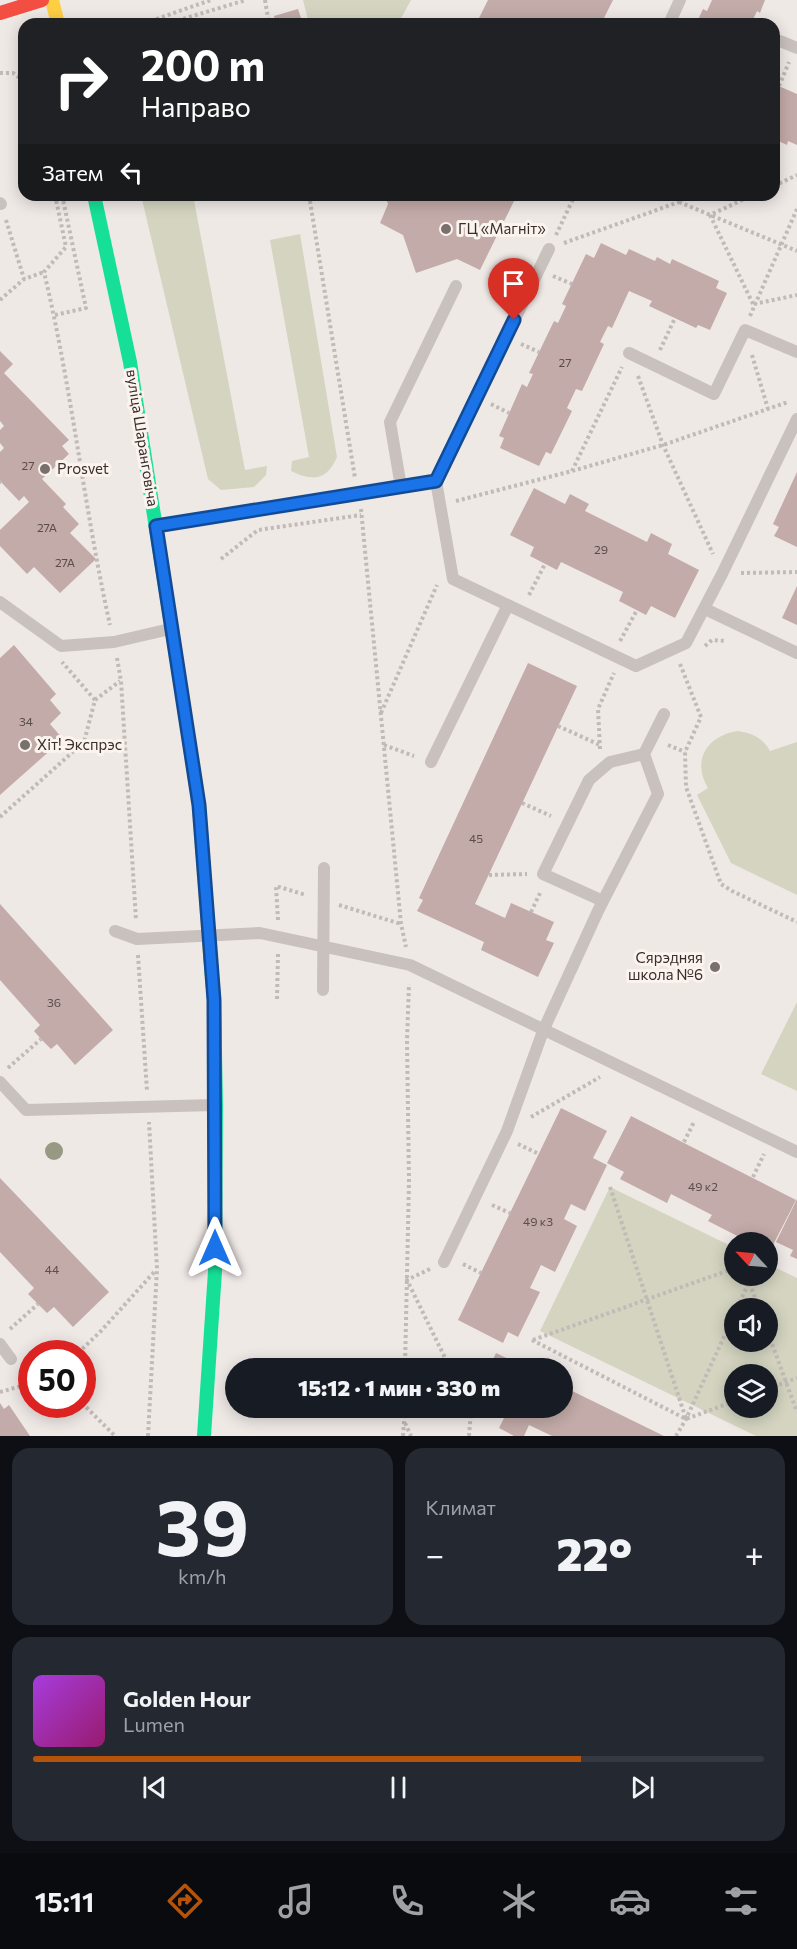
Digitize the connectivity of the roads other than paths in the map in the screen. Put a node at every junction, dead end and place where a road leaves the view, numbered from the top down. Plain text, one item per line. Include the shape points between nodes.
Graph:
1 (42, 0) edge
2 (52, 0) edge
3 (680, 0) edge
4 (0, 13) edge
5 (56, 18) edge
6 (672, 18) edge
7 (780, 41) dead end
8 (796, 48) edge
9 (95, 201) edge
10 (549, 249) road end
11 (456, 286) dead end
12 (797, 352) edge
13 (629, 353) road end
14 (797, 419) edge
15 (436, 481) junction
16 (401, 487) junction
17 (156, 526) junction
18 (1, 605) edge
19 (507, 605) junction
20 (705, 609) junction
21 (171, 628) junction
22 (797, 653) edge
23 (664, 714) dead end
24 (645, 754) junction
25 (431, 762) road end
26 (324, 868) dead end
27 (603, 902) junction
28 (115, 931) dead end
29 (209, 936) junction
30 (323, 946) junction
31 (323, 990) dead end
32 (543, 1031) junction
33 (0, 1082) edge
34 (216, 1106) junction
35 (797, 1152) edge
36 (444, 1262) road end
37 (0, 1344) edge
38 (11, 1359) dead end
39 (204, 1436) edge

1 - 4 main road
2 - 5 main road
3 - 6 lane
7 - 8 lane
9 - 17 main road, вуліца Шаранговіча via 130,362
10 - 15 lane
11 - 16 lane via 390,422
12 - 13 lane via 745,330 714,394
14 - 20 lane
15 - 16 lane
15 - 19 lane via 453,579
16 - 17 lane
17 - 21 main road, вуліца Шаранговіча
18 - 21 lane via 61,646 114,642
19 - 20 lane via 636,666 686,643
19 - 25 lane
20 - 22 lane
21 - 29 main road, вуліца Шаранговіча via 199,805
23 - 24 lane
24 - 27 lane via 658,794
24 - 27 lane via 610,762 589,780 543,874
26 - 30 lane
27 - 32 lane
28 - 29 lane via 137,939
29 - 30 lane via 260,933
29 - 34 main road, вуліца Шаранговіча
30 - 31 lane
30 - 32 lane via 410,965
32 - 35 lane
32 - 36 lane via 507,1131
33 - 34 lane via 26,1110
34 - 39 main road, вуліца Шаранговіча via 215,1271
37 - 38 lane

